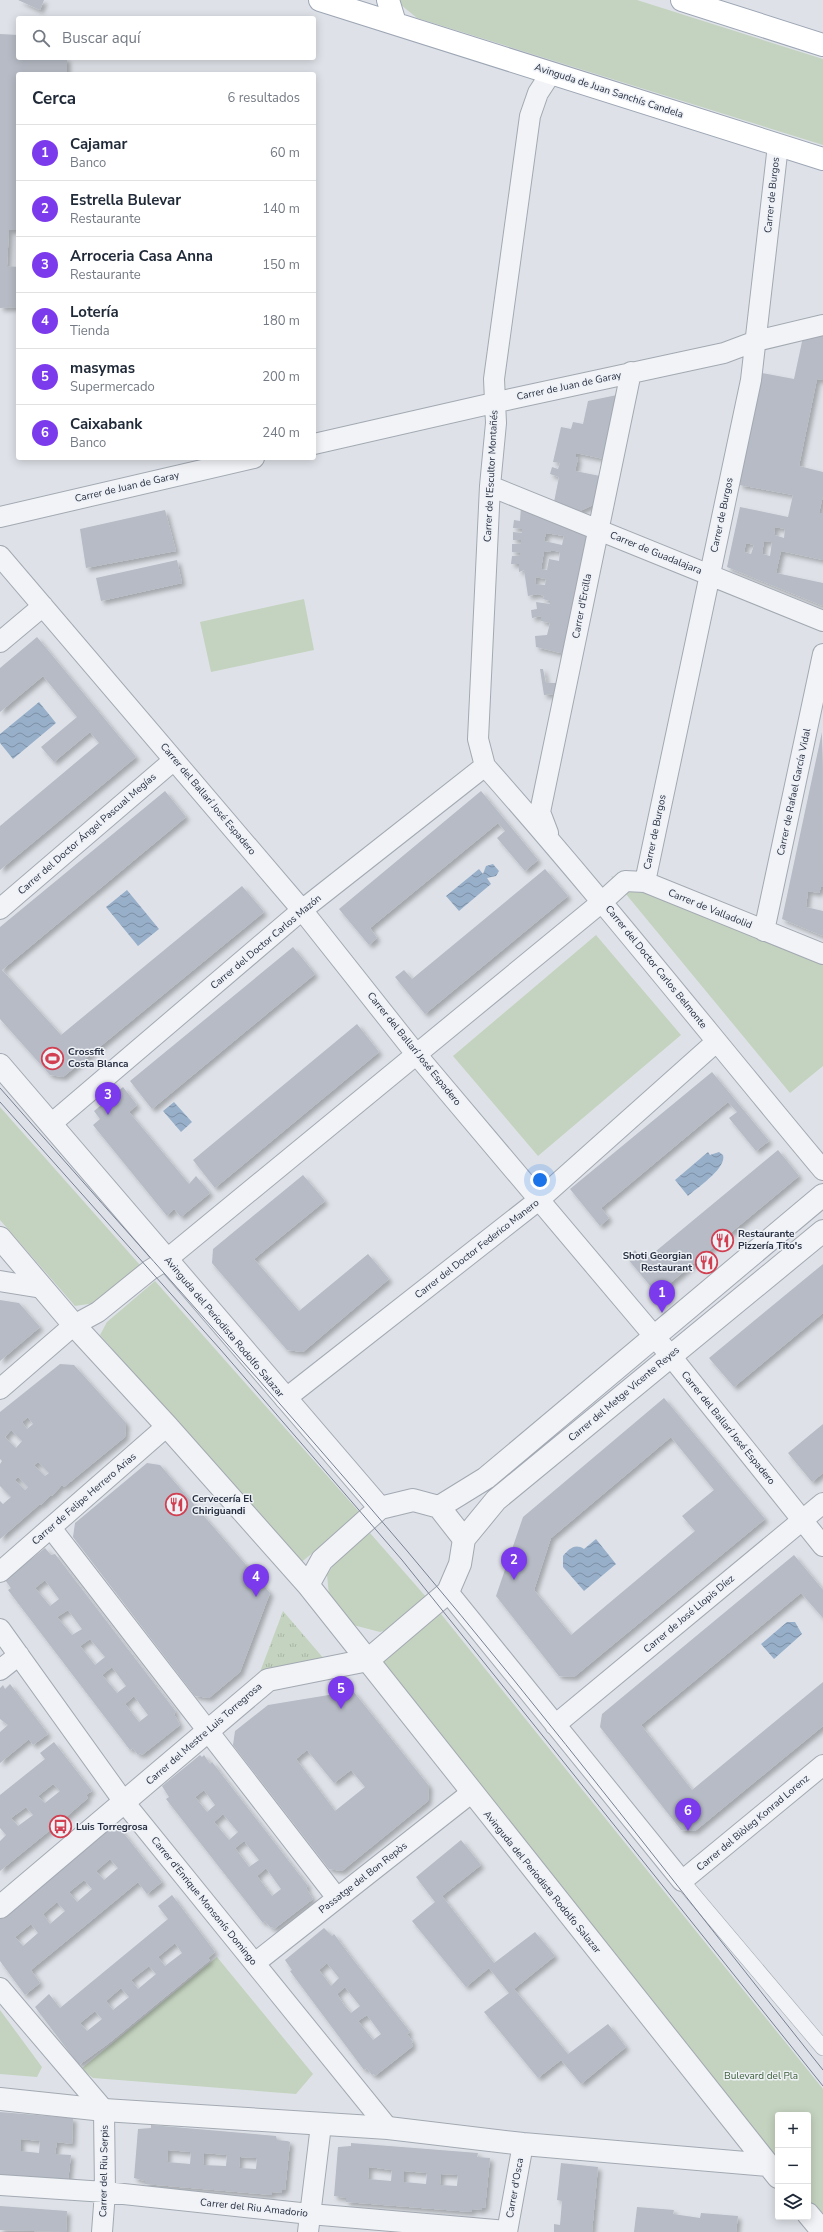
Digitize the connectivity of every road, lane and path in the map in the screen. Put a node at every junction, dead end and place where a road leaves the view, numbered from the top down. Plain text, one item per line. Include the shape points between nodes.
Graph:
1 (320, 0) edge
2 (388, 0) edge
3 (685, 0) edge
4 (395, 23) junction
5 (823, 45) edge
6 (551, 73) junction
7 (778, 145) junction
8 (823, 159) edge
9 (823, 325) edge
10 (756, 341) junction
11 (631, 372) junction
12 (495, 402) junction
13 (316, 444) edge
14 (245, 460) edge
15 (490, 486) junction
16 (0, 516) edge
17 (598, 529) junction
18 (0, 556) edge
19 (710, 575) junction
20 (43, 606) junction
21 (823, 621) edge
22 (0, 642) edge
23 (823, 654) edge
24 (174, 760) junction
25 (486, 766) junction
26 (550, 839) junction
27 (644, 882) junction
28 (603, 901) junction
29 (0, 909) edge
30 (302, 910) junction
31 (764, 930) junction
32 (823, 954) edge
33 (716, 1042) junction
34 (416, 1054) junction
35 (0, 1065) edge
36 (51, 1124) junction
37 (823, 1170) edge
38 (823, 1195) edge
39 (540, 1199) junction
40 (823, 1230) edge
41 (0, 1238) edge
42 (166, 1260) junction
43 (0, 1281) edge
44 (42, 1288) junction
45 (74, 1325) junction
46 (654, 1336) junction
47 (670, 1355) junction
48 (0, 1389) edge
49 (285, 1399) junction
50 (167, 1426) junction
51 (823, 1504) edge
52 (380, 1508) junction
53 (439, 1508) junction
54 (802, 1521) junction
55 (50, 1528) junction
56 (464, 1539) junction
57 (823, 1546) edge
58 (0, 1572) edge
59 (308, 1586) junction
60 (448, 1592) junction
61 (0, 1629) edge
62 (18, 1655) junction
63 (368, 1660) junction
64 (0, 1670) edge
65 (555, 1725) junction
66 (208, 1731) junction
67 (823, 1765) edge
68 (471, 1793) junction
69 (124, 1802) junction
70 (682, 1881) junction
71 (337, 1898) junction
72 (0, 1907) edge
73 (254, 1963) junction
74 (0, 1988) edge
75 (823, 2048) edge
76 (0, 2099) edge
77 (104, 2110) junction
78 (321, 2125) junction
79 (388, 2128) junction
80 (523, 2144) junction
81 (773, 2171) edge
82 (0, 2186) edge
83 (105, 2192) junction
84 (811, 2218) edge
85 (309, 2223) edge
86 (507, 2231) edge
87 (102, 2232) edge
88 (823, 2232) edge

1 - 4 main road, Avinguda de Juan Sanchís Candela
2 - 4 main road
3 - 5 main road
4 - 6 main road, Avinguda de Juan Sanchís Candela
6 - 7 main road, Avinguda de Juan Sanchís Candela
6 - 12 street, Carrer de l'Escultor Montañés via 538,93 530,116 494,379
7 - 8 main road, Avinguda de Juan Sanchís Candela
7 - 10 street, Carrer de Burgos
9 - 10 street, Carrer de Juan de Garay
10 - 11 street, Carrer de Juan de Garay via 724,353
10 - 19 street, Carrer de Burgos
11 - 12 street, Carrer de Juan de Garay
11 - 17 street, Carrer d'Ercilla
12 - 13 street, Carrer de Juan de Garay
12 - 15 street, Carrer de l'Escultor Montañés via 496,423
14 - 16 street, Carrer de Juan de Garay
15 - 17 street, Carrer de Guadalajara
15 - 25 street, Carrer de l'Escultor Montañés via 478,739
17 - 19 street, Carrer de Guadalajara
17 - 26 street, Carrer d'Ercilla via 540,812
18 - 20 street, Carrer del Ballarí José Espadero
19 - 21 street, Carrer de Guadalajara
19 - 27 street, Carrer de Burgos
20 - 22 street
20 - 24 street, Carrer del Ballarí José Espadero
23 - 31 street, Carrer de Rafael García Vidal
24 - 29 street, Carrer del Doctor Ángel Pascual Megías
24 - 30 street, Carrer del Ballarí José Espadero
25 - 26 street, Carrer del Doctor Carlos Belmonte
25 - 30 street, Carrer del Doctor Carlos Mazón
26 - 28 street, Carrer del Doctor Carlos Belmonte
27 - 28 street, Carrer de Valladolid via 625,881
27 - 31 street, Carrer de Valladolid
28 - 33 street, Carrer del Doctor Carlos Belmonte
28 - 34 street, Carrer de Valladolid
30 - 34 street, Carrer del Ballarí José Espadero
30 - 36 street, Carrer del Doctor Carlos Mazón
31 - 32 street, Carrer de Valladolid
33 - 37 street, Carrer del Doctor Carlos Belmonte
33 - 39 street, Carrer del Doctor Federico Manero
34 - 39 street, Carrer del Ballarí José Espadero
34 - 42 street, Carrer de Valladolid
35 - 36 street, Avinguda del Periodista Rodolfo Salazar
36 - 42 street, Avinguda del Periodista Rodolfo Salazar
38 - 46 street
39 - 46 street, Carrer del Ballarí José Espadero
39 - 49 street, Carrer del Doctor Federico Manero
40 - 47 street, Carrer del Metge Vicente Reyes
41 - 44 street, Avinguda del Periodista Rodolfo Salazar
42 - 45 street, Carrer de Valladolid via 98,1312
42 - 49 street, Avinguda del Periodista Rodolfo Salazar
43 - 44 street
44 - 45 street, Avinguda del Periodista Rodolfo Salazar
45 - 48 street, Carrer de Valladolid
45 - 50 street, Avinguda del Periodista Rodolfo Salazar
46 - 47 street, Carrer del Ballarí José Espadero
46 - 53 street via 486,1478
47 - 54 street, Carrer del Ballarí José Espadero
47 - 56 street, Carrer del Metge Vicente Reyes via 496,1500
49 - 52 street, Avinguda del Periodista Rodolfo Salazar
50 - 55 street, Carrer de Felipe Herrero Arias
50 - 59 street, Avinguda del Periodista Rodolfo Salazar
51 - 54 street, Carrer de José Llopis Díez
52 - 53 street via 413,1500
52 - 59 street via 322,1560
53 - 56 street
54 - 57 street, Carrer del Ballarí José Espadero
54 - 65 street, Carrer de José Llopis Díez
55 - 58 street, Carrer de Felipe Herrero Arias
55 - 66 street
56 - 60 street via 460,1564
59 - 63 street, Avinguda del Periodista Rodolfo Salazar
60 - 63 street, Carrer del Mestre Luis Torregrosa
60 - 65 street
61 - 62 street, Carrer d'Enrique Monsonís Domingo
62 - 64 street
62 - 69 street, Carrer d'Enrique Monsonís Domingo
63 - 66 street, Carrer del Mestre Luis Torregrosa via 268,1680
63 - 68 street, Avinguda del Periodista Rodolfo Salazar
65 - 70 street
66 - 69 street, Carrer del Mestre Luis Torregrosa
66 - 71 street
67 - 70 street, Carrer del Biòleg Konrad Lorenz
68 - 71 street, Passatge del Bon Repòs
68 - 81 street, Avinguda del Periodista Rodolfo Salazar
69 - 72 street, Carrer del Mestre Luis Torregrosa
69 - 73 street, Carrer d'Enrique Monsonís Domingo
70 - 75 street
71 - 73 street, Passatge del Bon Repòs
73 - 79 street, Carrer d'Enrique Monsonís Domingo
74 - 77 street
76 - 77 street
77 - 78 street
77 - 83 street, Carrer del Riu Serpis
78 - 79 street
78 - 85 street
79 - 80 street
80 - 81 street
80 - 86 street, Carrer d'Osca
82 - 83 street, Carrer del Riu Amadorio
83 - 85 street, Carrer del Riu Amadorio
83 - 87 street, Carrer del Riu Serpis
84 - 88 street
85 - 86 street, Carrer del Riu Amadorio

